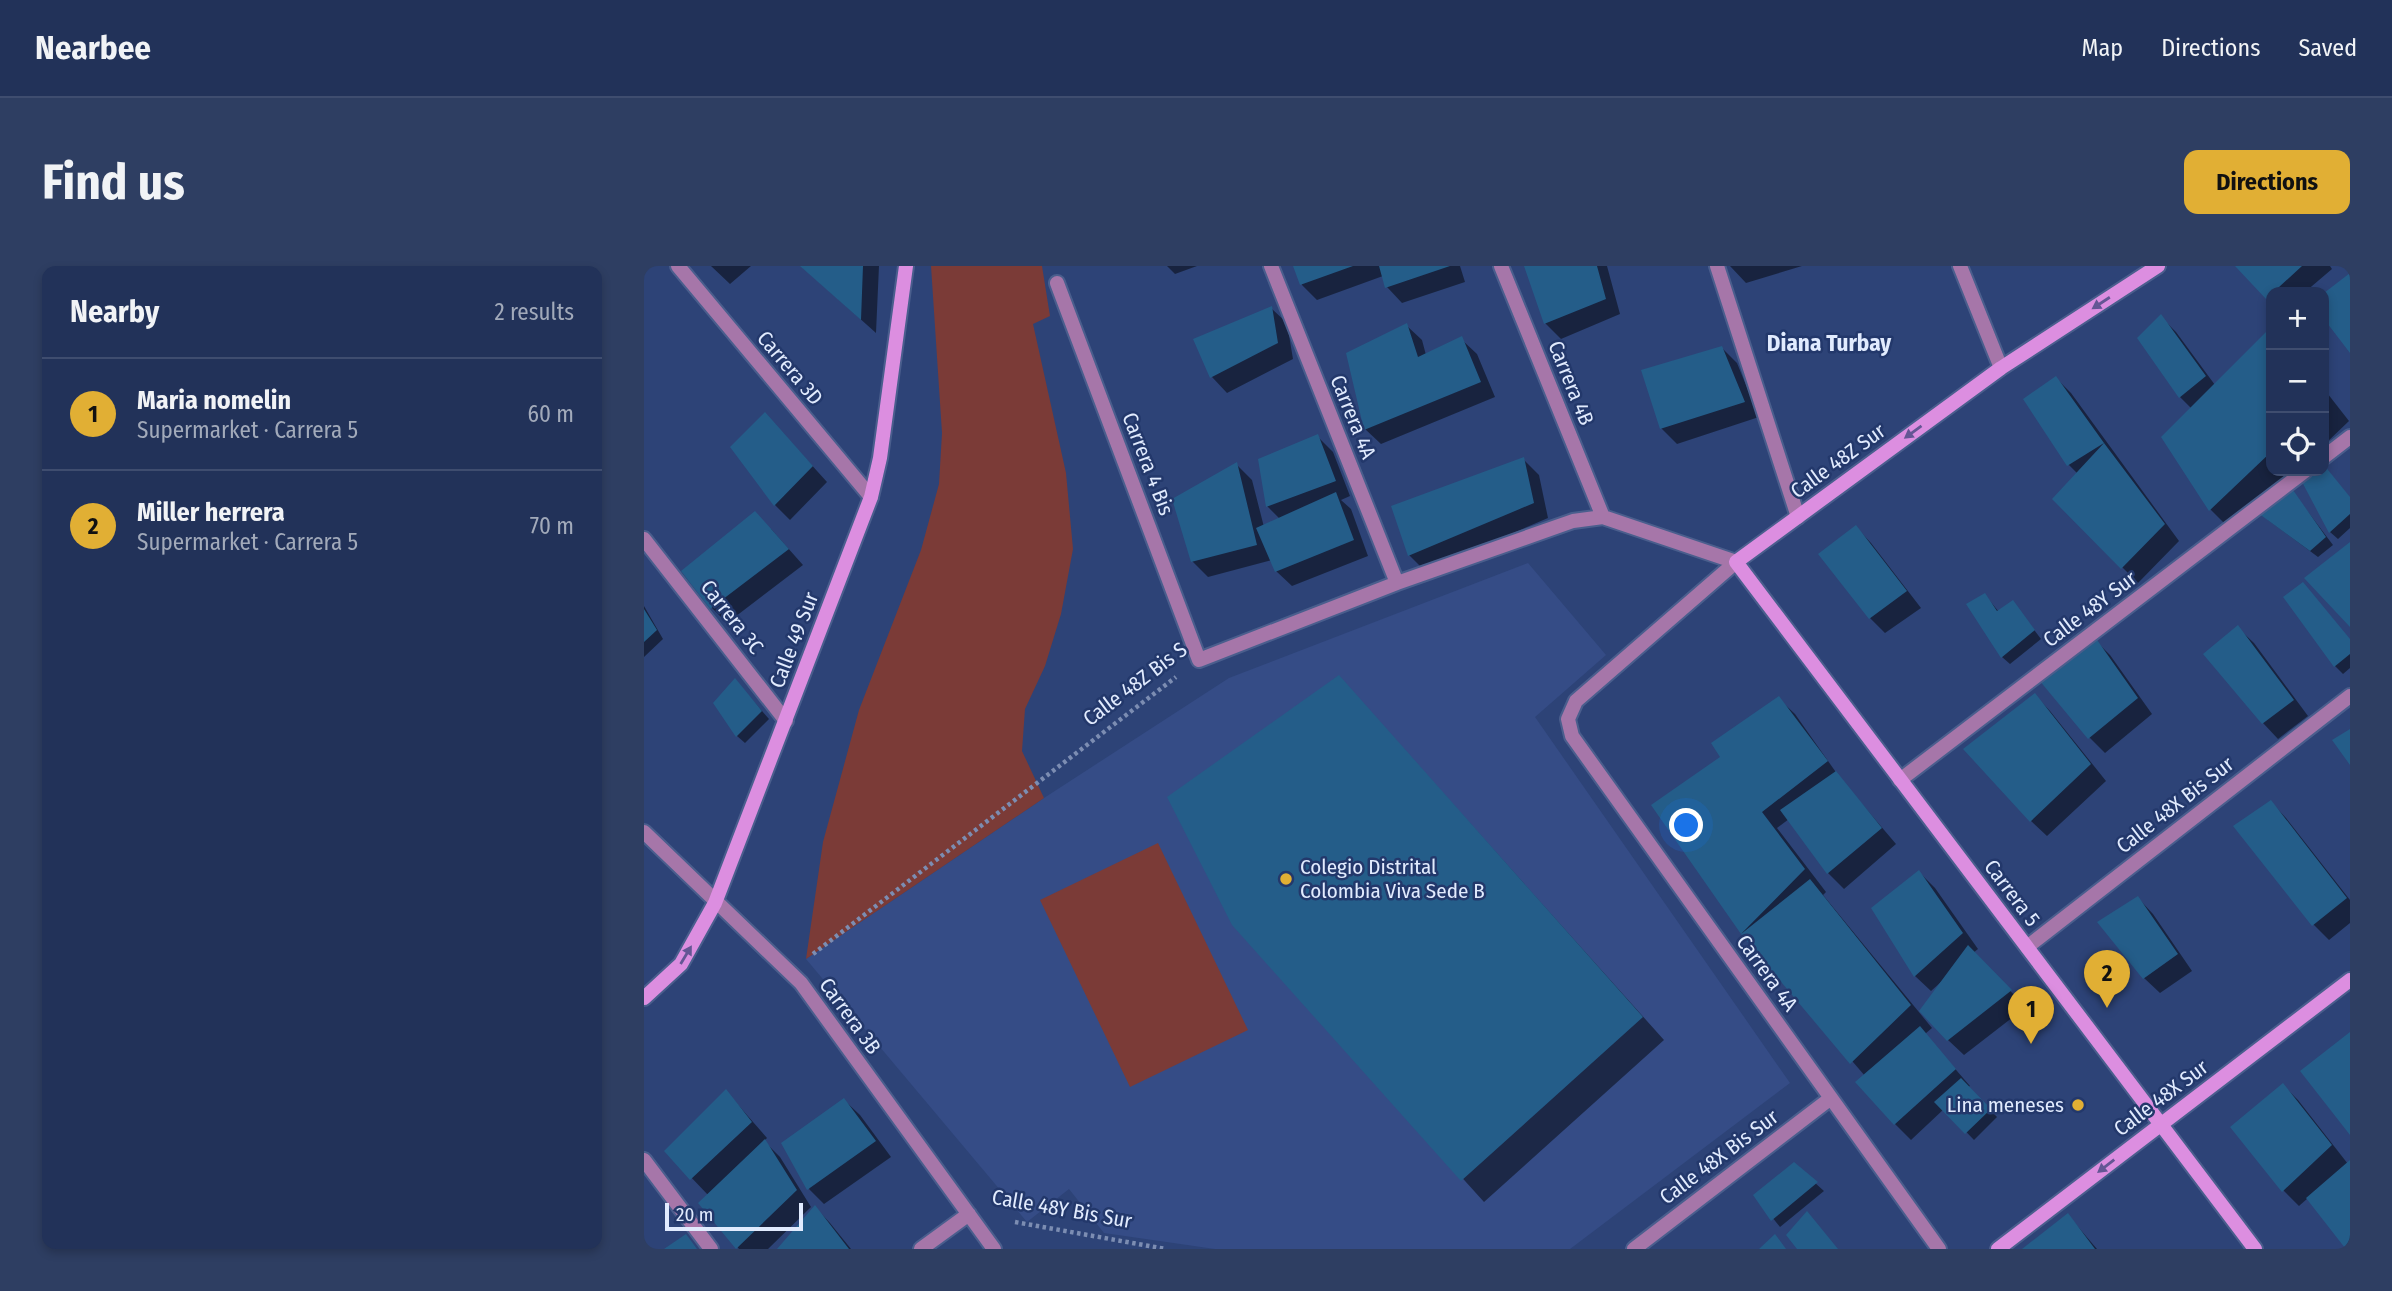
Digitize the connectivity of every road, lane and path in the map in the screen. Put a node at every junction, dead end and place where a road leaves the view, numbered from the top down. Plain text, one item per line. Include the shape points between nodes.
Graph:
1 (678, 266) edge
2 (906, 266) edge
3 (1271, 266) edge
4 (1501, 266) edge
5 (1717, 266) edge
6 (1960, 266) edge
7 (2158, 266) edge
8 (1058, 283) dead end
9 (2001, 368) junction
10 (2350, 436) edge
11 (2329, 453) edge
12 (2298, 476) edge
13 (871, 497) junction
14 (1603, 517) junction
15 (1797, 517) junction
16 (644, 539) edge
17 (1736, 562) junction
18 (1396, 583) junction
19 (1199, 660) junction
20 (2350, 696) edge
21 (1568, 719) joint
22 (786, 721) junction
23 (1900, 780) junction
24 (644, 832) edge
25 (715, 903) junction
26 (2027, 947) junction
27 (2350, 980) edge
28 (801, 984) junction
29 (644, 998) edge
30 (1830, 1098) junction
31 (2161, 1125) junction
32 (644, 1160) edge
33 (969, 1214) junction
34 (711, 1249) edge
35 (921, 1249) edge
36 (994, 1249) edge
37 (1166, 1249) edge
38 (1634, 1249) edge
39 (1939, 1249) edge
40 (1998, 1249) edge
41 (2255, 1249) edge

1 - 13 street, Carrera 3D
2 - 13 street, Calle 49 Sur
3 - 18 street, Carrera 4A
4 - 14 street, Carrera 4B
5 - 15 street
6 - 9 street
7 -> 9 street, Calle 48Z Sur
8 - 19 street, Carrera 4 Bis
9 -> 15 street, Calle 48Z Sur
10 - 11 street
12 - 23 street, Calle 48Y Sur
13 - 22 street, Calle 49 Sur
14 - 17 street
14 - 18 street, Calle 48Z Bis S via 1573,521
15 - 17 street, Calle 48Z Sur
16 - 22 street, Carrera 3C
17 - 21 street, Calle 48Z Sur via 1576,701
17 - 23 street, Carrera 5
18 - 19 street, Calle 48Z Bis S
19 - 28 path, Calle 48Z Bis S via 806,959
20 - 26 street, Calle 48X Bis Sur
21 - 30 street, Carrera 4A via 1572,736
22 - 25 street, Calle 49 Sur
23 - 26 street, Carrera 5
24 - 25 street, Carrera 3B
25 - 28 street, Carrera 3B
29 -> 25 street, Calle 49 Sur via 681,964
26 - 31 street, Carrera 5
27 - 31 street, Calle 48X Sur
28 - 33 street, Carrera 3B
30 - 38 street, Calle 48X Bis Sur
30 - 39 street, Carrera 4A
31 -> 40 street, Calle 48X Sur
31 - 41 street, Carrera 5
32 - 34 street
33 - 35 street, Calle 48Y Bis Sur
33 - 36 street, Carrera 3B
33 - 37 path, Calle 48Y Bis Sur

